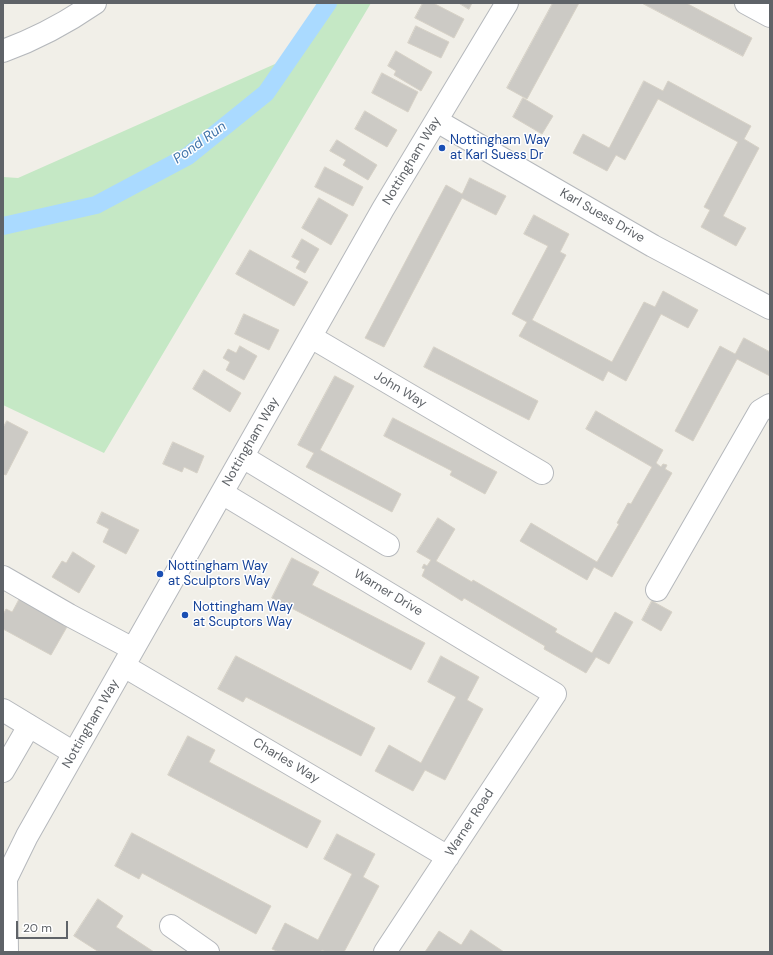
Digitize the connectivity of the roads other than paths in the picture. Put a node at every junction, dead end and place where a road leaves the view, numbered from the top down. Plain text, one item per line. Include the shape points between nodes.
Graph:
1 (95, 3) edge
2 (507, 3) edge
3 (746, 3) edge
4 (770, 16) edge
5 (3, 51) edge
6 (437, 121) junction
7 (770, 308) edge
8 (311, 337) junction
9 (770, 405) edge
10 (243, 457) junction
11 (542, 473) dead end
12 (222, 493) junction
13 (388, 544) dead end
14 (3, 577) edge
15 (657, 590) dead end
16 (129, 657) junction
17 (555, 694) joint
18 (3, 710) edge
19 (29, 726) junction
20 (74, 753) junction
21 (3, 771) edge
22 (448, 857) junction
23 (4, 882) edge
24 (172, 926) dead end
25 (6, 952) edge
26 (208, 952) edge
27 (385, 952) edge

1 - 5 street via 38,37
2 - 6 street, Nottingham Way
3 - 4 street
6 - 7 street, Karl Suess Drive via 653,246
6 - 8 street, Nottingham Way via 383,209
8 - 10 street, Nottingham Way
8 - 11 street, John Way
9 - 15 street via 760,411
10 - 12 street, Nottingham Way
10 - 13 street
12 - 16 street, Nottingham Way
12 - 17 street, Warner Drive
14 - 16 street, Charles Way via 69,615
16 - 20 street, Nottingham Way
16 - 22 street, Charles Way
17 - 22 street, Warner Road
18 - 19 street
19 - 20 street
19 - 21 street
20 - 23 street, Nottingham Way
22 - 27 street, Warner Road
23 - 25 street
24 - 26 street

